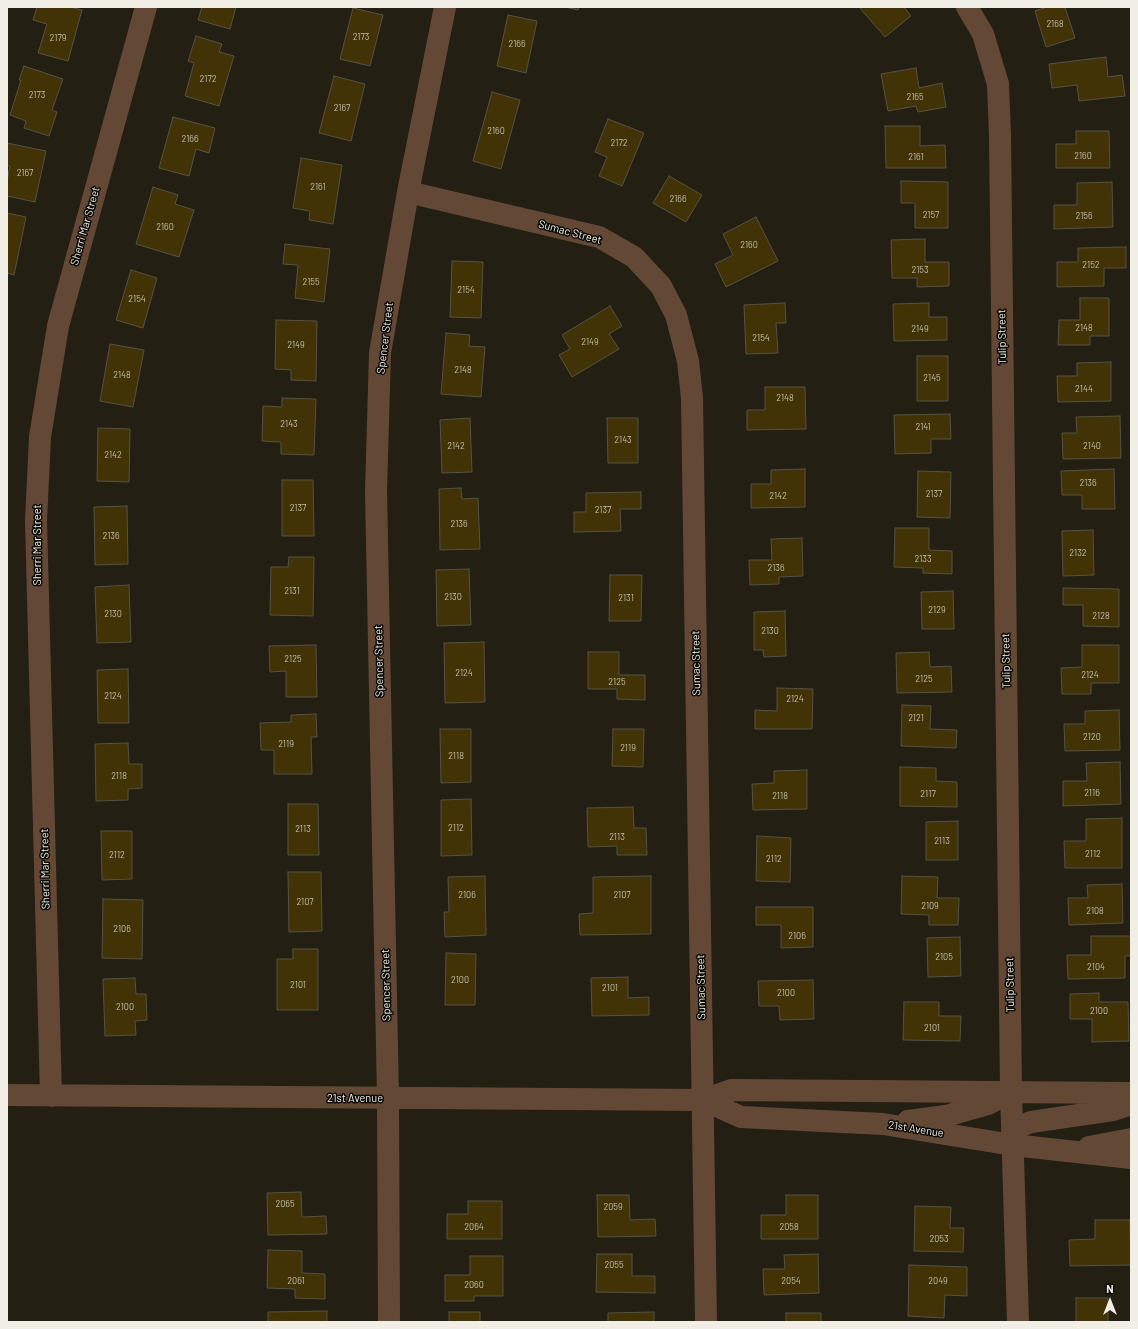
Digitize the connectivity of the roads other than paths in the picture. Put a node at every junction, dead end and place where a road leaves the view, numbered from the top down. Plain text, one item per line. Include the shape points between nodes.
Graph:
1 (146, 7) edge
2 (445, 7) edge
3 (967, 7) edge
4 (408, 192) junction
5 (1012, 1091) junction
6 (1131, 1093) edge
7 (7, 1095) edge
8 (51, 1096) junction
9 (388, 1098) junction
10 (702, 1100) junction
11 (1131, 1104) edge
12 (883, 1124) junction
13 (1013, 1137) junction
14 (1131, 1139) edge
15 (1066, 1151) junction
16 (1131, 1158) edge
17 (389, 1322) edge
18 (706, 1322) edge
19 (1018, 1322) edge

1 - 8 street, Sherri Mar Street via 58,326 40,437 36,521
2 - 4 street, Spencer Street
3 - 5 street, Tulip Street via 983,34 998,84
4 - 9 street, Spencer Street via 380,354 376,491
4 - 10 street, Sumac Street via 599,237 634,257 661,286 676,315 688,362 692,398
5 - 6 street, 21st Avenue
5 - 10 street, 21st Avenue via 731,1090
5 - 12 street via 988,1104 946,1116
5 - 13 street, Tulip Street
7 - 8 street, 21st Avenue
8 - 9 street, 21st Avenue
9 - 10 street, 21st Avenue
9 - 17 street, Spencer Street
10 - 12 street, 21st Avenue via 741,1117
10 - 18 street, Sumac Street
11 - 13 street via 1113,1110 1031,1122
12 - 13 street, 21st Avenue
13 - 15 street, 21st Avenue
13 - 19 street, Tulip Street
14 - 15 street
15 - 16 street, 21st Avenue

